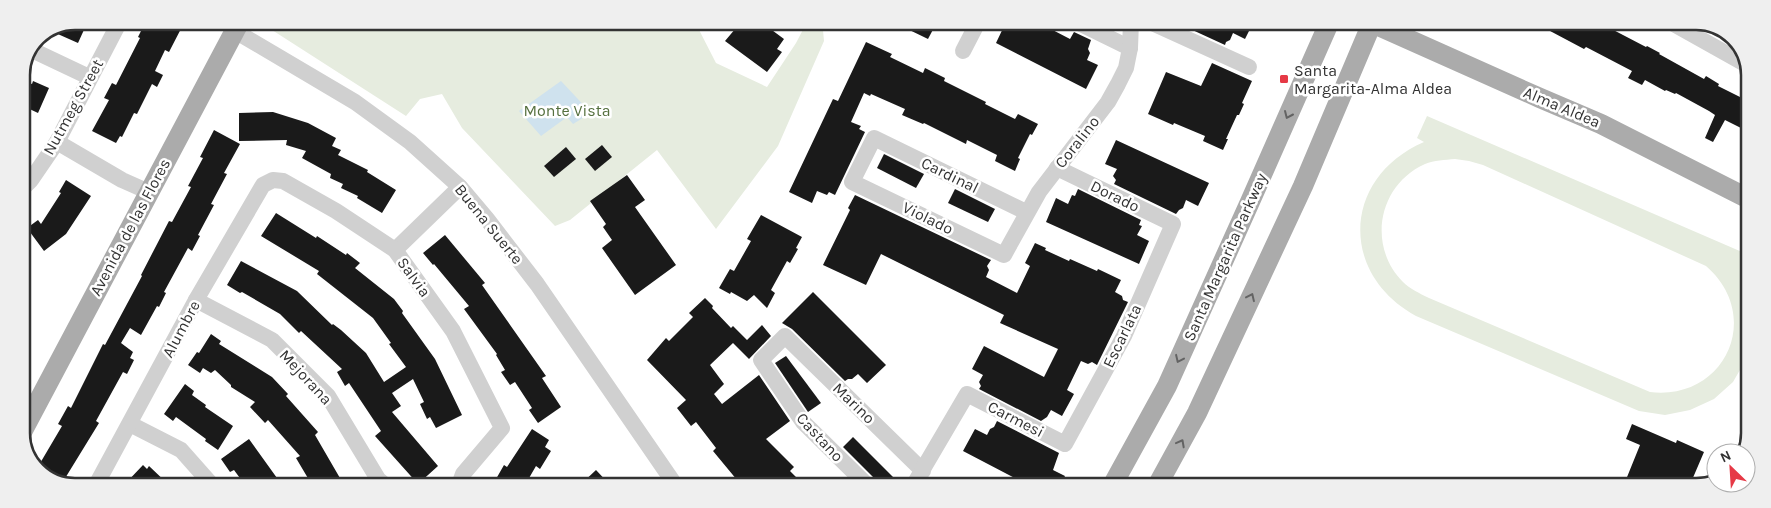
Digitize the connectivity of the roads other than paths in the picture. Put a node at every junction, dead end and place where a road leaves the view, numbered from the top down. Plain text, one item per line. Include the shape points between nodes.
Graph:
1 (115, 30) edge
2 (236, 30) edge
3 (244, 30) edge
4 (974, 30) edge
5 (1093, 30) edge
6 (1131, 30) edge
7 (1168, 30) edge
8 (1326, 30) edge
9 (1369, 30) edge
10 (1388, 30) edge
11 (1684, 30) edge
12 (1130, 48) junction
13 (963, 51) dead end
14 (37, 52) edge
15 (1739, 60) edge
16 (1249, 67) dead end
17 (89, 77) junction
18 (874, 138) joint
19 (57, 142) junction
20 (1056, 168) junction
21 (274, 180) joint
22 (30, 181) edge
23 (460, 187) junction
24 (149, 192) junction
25 (1741, 195) edge
26 (1026, 212) junction
27 (1173, 224) joint
28 (395, 250) junction
29 (1004, 255) joint
30 (196, 300) junction
31 (785, 336) joint
32 (30, 417) edge
33 (130, 424) junction
34 (1064, 444) joint
35 (923, 470) junction
36 (100, 478) edge
37 (206, 478) edge
38 (377, 478) edge
39 (462, 478) edge
40 (670, 478) edge
41 (860, 478) edge
42 (918, 478) edge
43 (1116, 478) edge
44 (1161, 478) edge

1 - 17 street, Nutmeg Street
2 - 24 main road, Avenida de las Flores
3 - 23 street, Buena Suerte via 410,142
4 - 13 street
5 - 12 street
6 - 12 street, Coralino
7 - 16 street
8 -> 43 main road, Santa Margarita Parkway via 1167,386
44 -> 9 main road via 1197,413 1303,186
10 - 25 main road, Alma Aldea via 1601,124
11 - 15 street
12 - 20 street, Coralino via 1126,68 1108,102
14 - 17 street
17 - 19 street, Nutmeg Street
18 - 26 street, Cardinal
18 - 29 street, Violado via 852,182
19 - 22 street, Nutmeg Street
19 - 24 street
20 - 26 street, Coralino
20 - 27 street, Dorado
21 - 28 street, Salvia via 282,180 336,211
21 - 30 street, Alumbre via 263,185
23 - 28 street
23 - 40 street, Buena Suerte via 537,284
24 - 32 main road, Avenida de las Flores
26 - 29 street, Coralino
27 - 34 street, Escarlata via 1124,336
28 - 39 street, Salvia via 453,331 502,428
30 - 33 street, Alumbre
30 - 38 street, Mejorana via 272,340 328,396
31 - 35 street, Marino
31 - 41 street, Castano via 761,360 803,422
33 - 36 street, Alumbre
33 - 37 street via 181,450
34 - 35 street, Carmesi via 968,394
35 - 42 street

